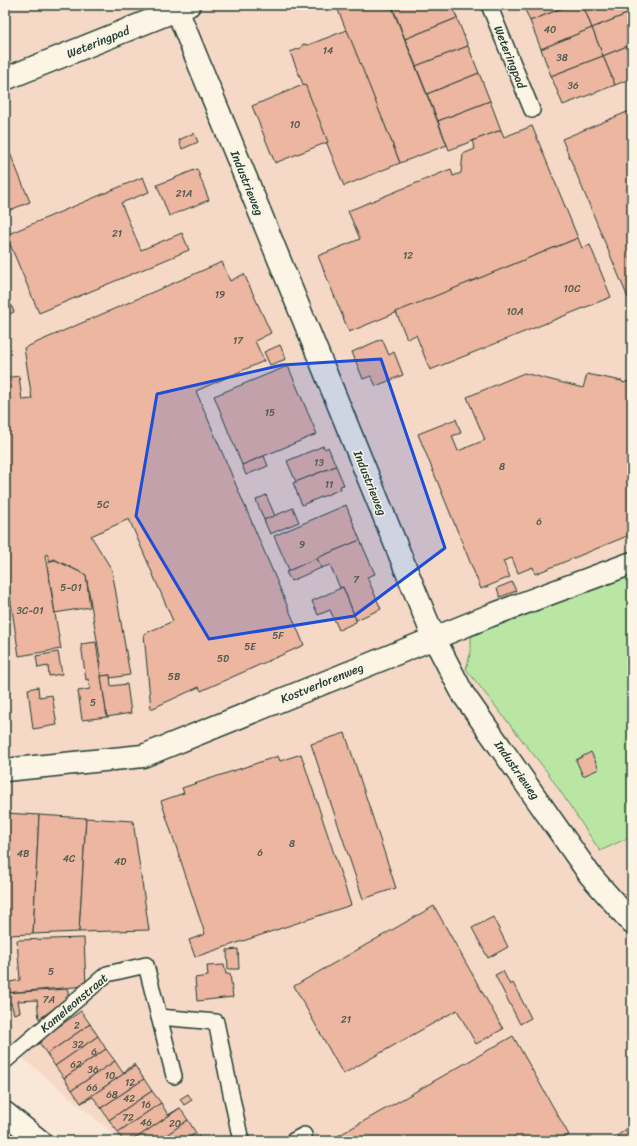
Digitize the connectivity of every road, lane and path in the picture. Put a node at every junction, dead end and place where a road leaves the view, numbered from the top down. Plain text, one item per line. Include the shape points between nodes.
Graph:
1 (489, 5) edge
2 (181, 7) edge
3 (5, 79) edge
4 (532, 110) dead end
5 (632, 563) edge
6 (434, 638) junction
7 (6, 770) edge
8 (632, 923) edge
9 (159, 1017) junction
10 (5, 1061) edge
11 (174, 1076) dead end
12 (5, 1113) edge
13 (40, 1141) edge
14 (241, 1141) edge

1 - 4 lane, Weteringpad
2 - 3 street, Weteringpad
2 - 6 street, Industrieweg
5 - 6 street, Kostverlorenweg
6 - 7 street, Kostverlorenweg via 143,756
6 - 8 street, Industrieweg via 463,694 590,875
9 - 10 lane, Kameleonstraat via 146,965 107,974
9 - 11 lane, Kameleonstraat
9 - 14 lane via 216,1022
12 - 13 street

